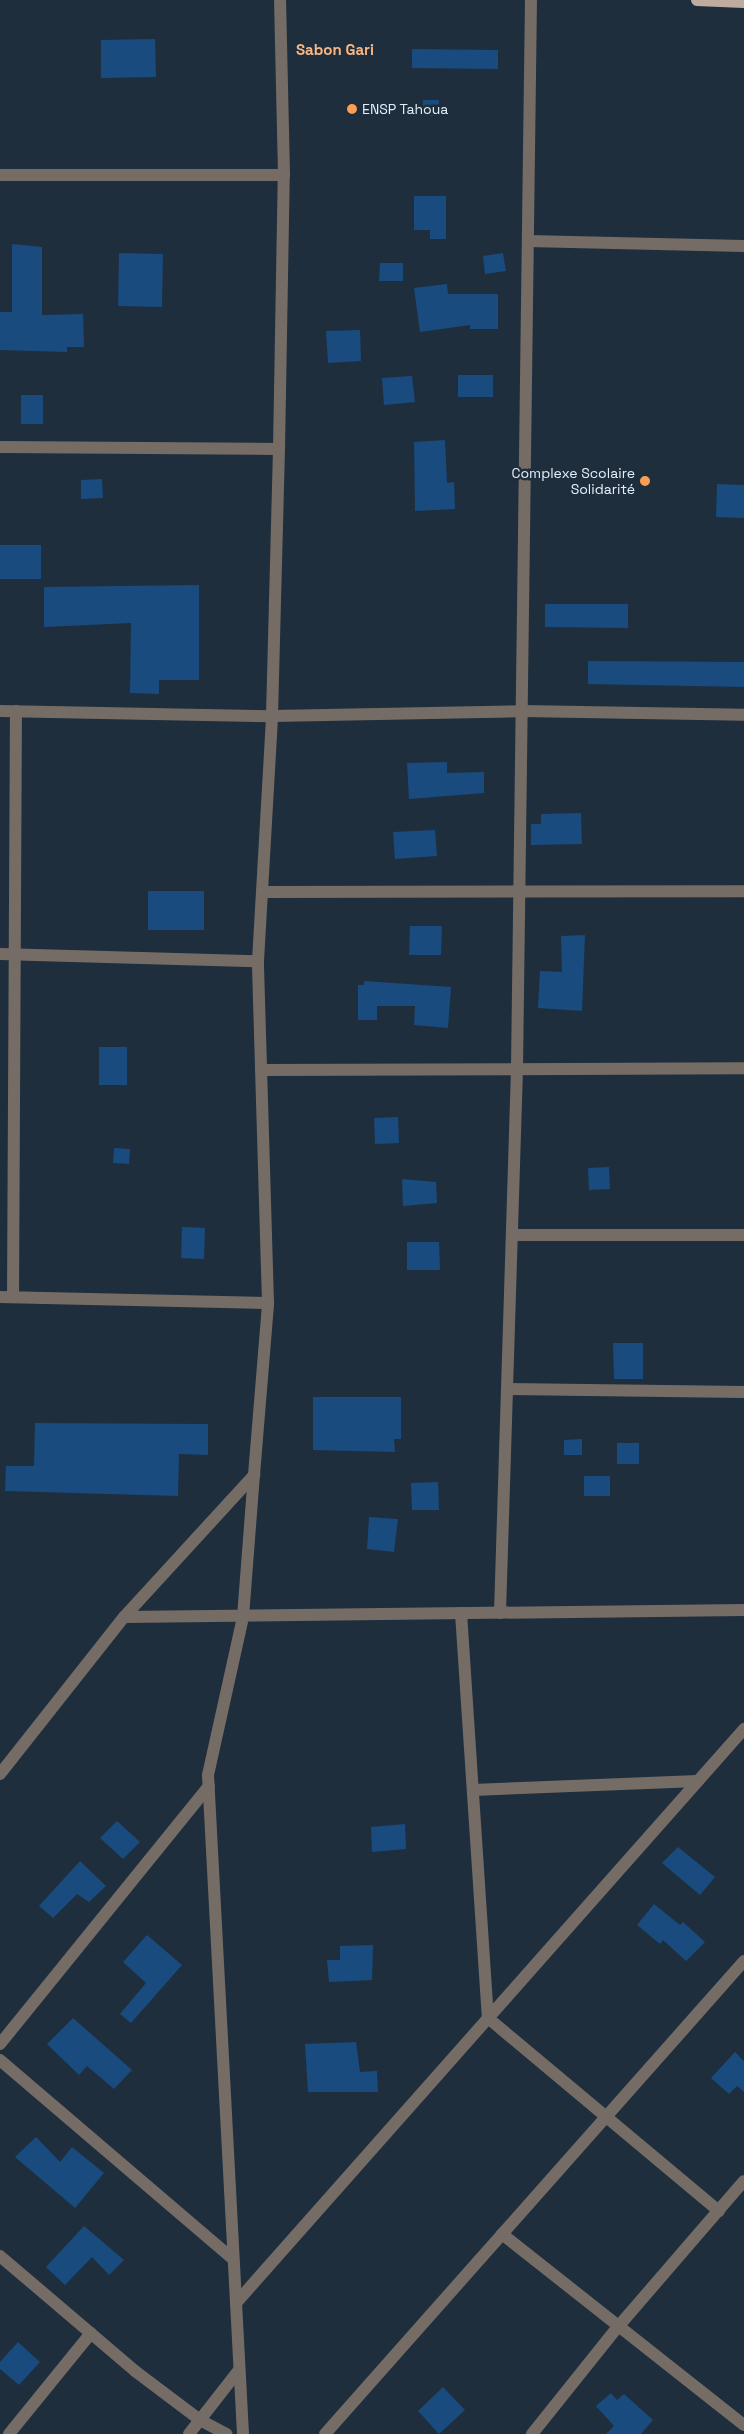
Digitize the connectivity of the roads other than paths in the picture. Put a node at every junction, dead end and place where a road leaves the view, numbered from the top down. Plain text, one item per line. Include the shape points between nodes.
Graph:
1 (280, 0) edge
2 (531, 0) edge
3 (697, 0) edge
4 (744, 2) edge
5 (0, 174) edge
6 (284, 175) junction
7 (528, 241) junction
8 (744, 246) edge
9 (0, 448) edge
10 (279, 449) junction
11 (0, 711) edge
12 (16, 711) junction
13 (523, 711) junction
14 (744, 715) edge
15 (272, 716) junction
16 (744, 891) edge
17 (262, 892) junction
18 (520, 892) junction
19 (0, 954) edge
20 (16, 954) junction
21 (258, 961) junction
22 (518, 1068) junction
23 (744, 1068) edge
24 (261, 1070) junction
25 (512, 1235) junction
26 (744, 1235) edge
27 (0, 1297) edge
28 (14, 1297) junction
29 (268, 1303) junction
30 (507, 1389) junction
31 (744, 1392) edge
32 (254, 1475) junction
33 (744, 1610) edge
34 (500, 1613) junction
35 (461, 1614) junction
36 (124, 1617) junction
37 (243, 1617) junction
38 (744, 1729) edge
39 (0, 1774) edge
40 (698, 1781) junction
41 (209, 1786) junction
42 (473, 1790) junction
43 (744, 1960) edge
44 (488, 2018) junction
45 (0, 2044) edge
46 (0, 2060) edge
47 (606, 2117) junction
48 (744, 2181) edge
49 (719, 2211) junction
50 (502, 2234) junction
51 (0, 2256) edge
52 (233, 2259) junction
53 (236, 2303) junction
54 (619, 2326) junction
55 (91, 2333) junction
56 (239, 2370) junction
57 (200, 2420) junction
58 (744, 2425) edge
59 (9, 2434) edge
60 (189, 2434) edge
61 (226, 2434) edge
62 (243, 2434) edge
63 (325, 2434) edge
64 (532, 2434) edge

1 - 6 street
2 - 7 street
3 - 4 main road
5 - 6 street
6 - 10 street
7 - 8 street
7 - 13 street
9 - 10 street
10 - 15 street
11 - 12 street
12 - 15 street
12 - 20 street
13 - 14 street
13 - 15 street
13 - 18 street
15 - 17 street
16 - 18 street
17 - 18 street
17 - 21 street
18 - 22 street
19 - 20 street
20 - 21 street
20 - 28 street
21 - 24 street
22 - 23 street
22 - 24 street
22 - 25 street
24 - 29 street
25 - 26 street
25 - 30 street
27 - 28 street
28 - 29 street
29 - 32 street
30 - 31 street
30 - 34 street
32 - 36 street
32 - 37 street
33 - 34 street
34 - 35 street
35 - 37 street
35 - 42 street
36 - 37 street
36 - 39 street
37 - 41 street via 208,1775
38 - 40 street
40 - 42 street
40 - 44 street
41 - 45 street
41 - 52 street
42 - 44 street
43 - 47 street
44 - 47 street
44 - 53 street
46 - 52 street
47 - 49 street
47 - 50 street
48 - 49 street
49 - 54 street
50 - 54 street
50 - 63 street
51 - 55 street
52 - 53 street
53 - 56 street
54 - 58 street
54 - 64 street
55 - 57 street
55 - 59 street
56 - 57 street
56 - 62 street
57 - 60 street
57 - 61 street

